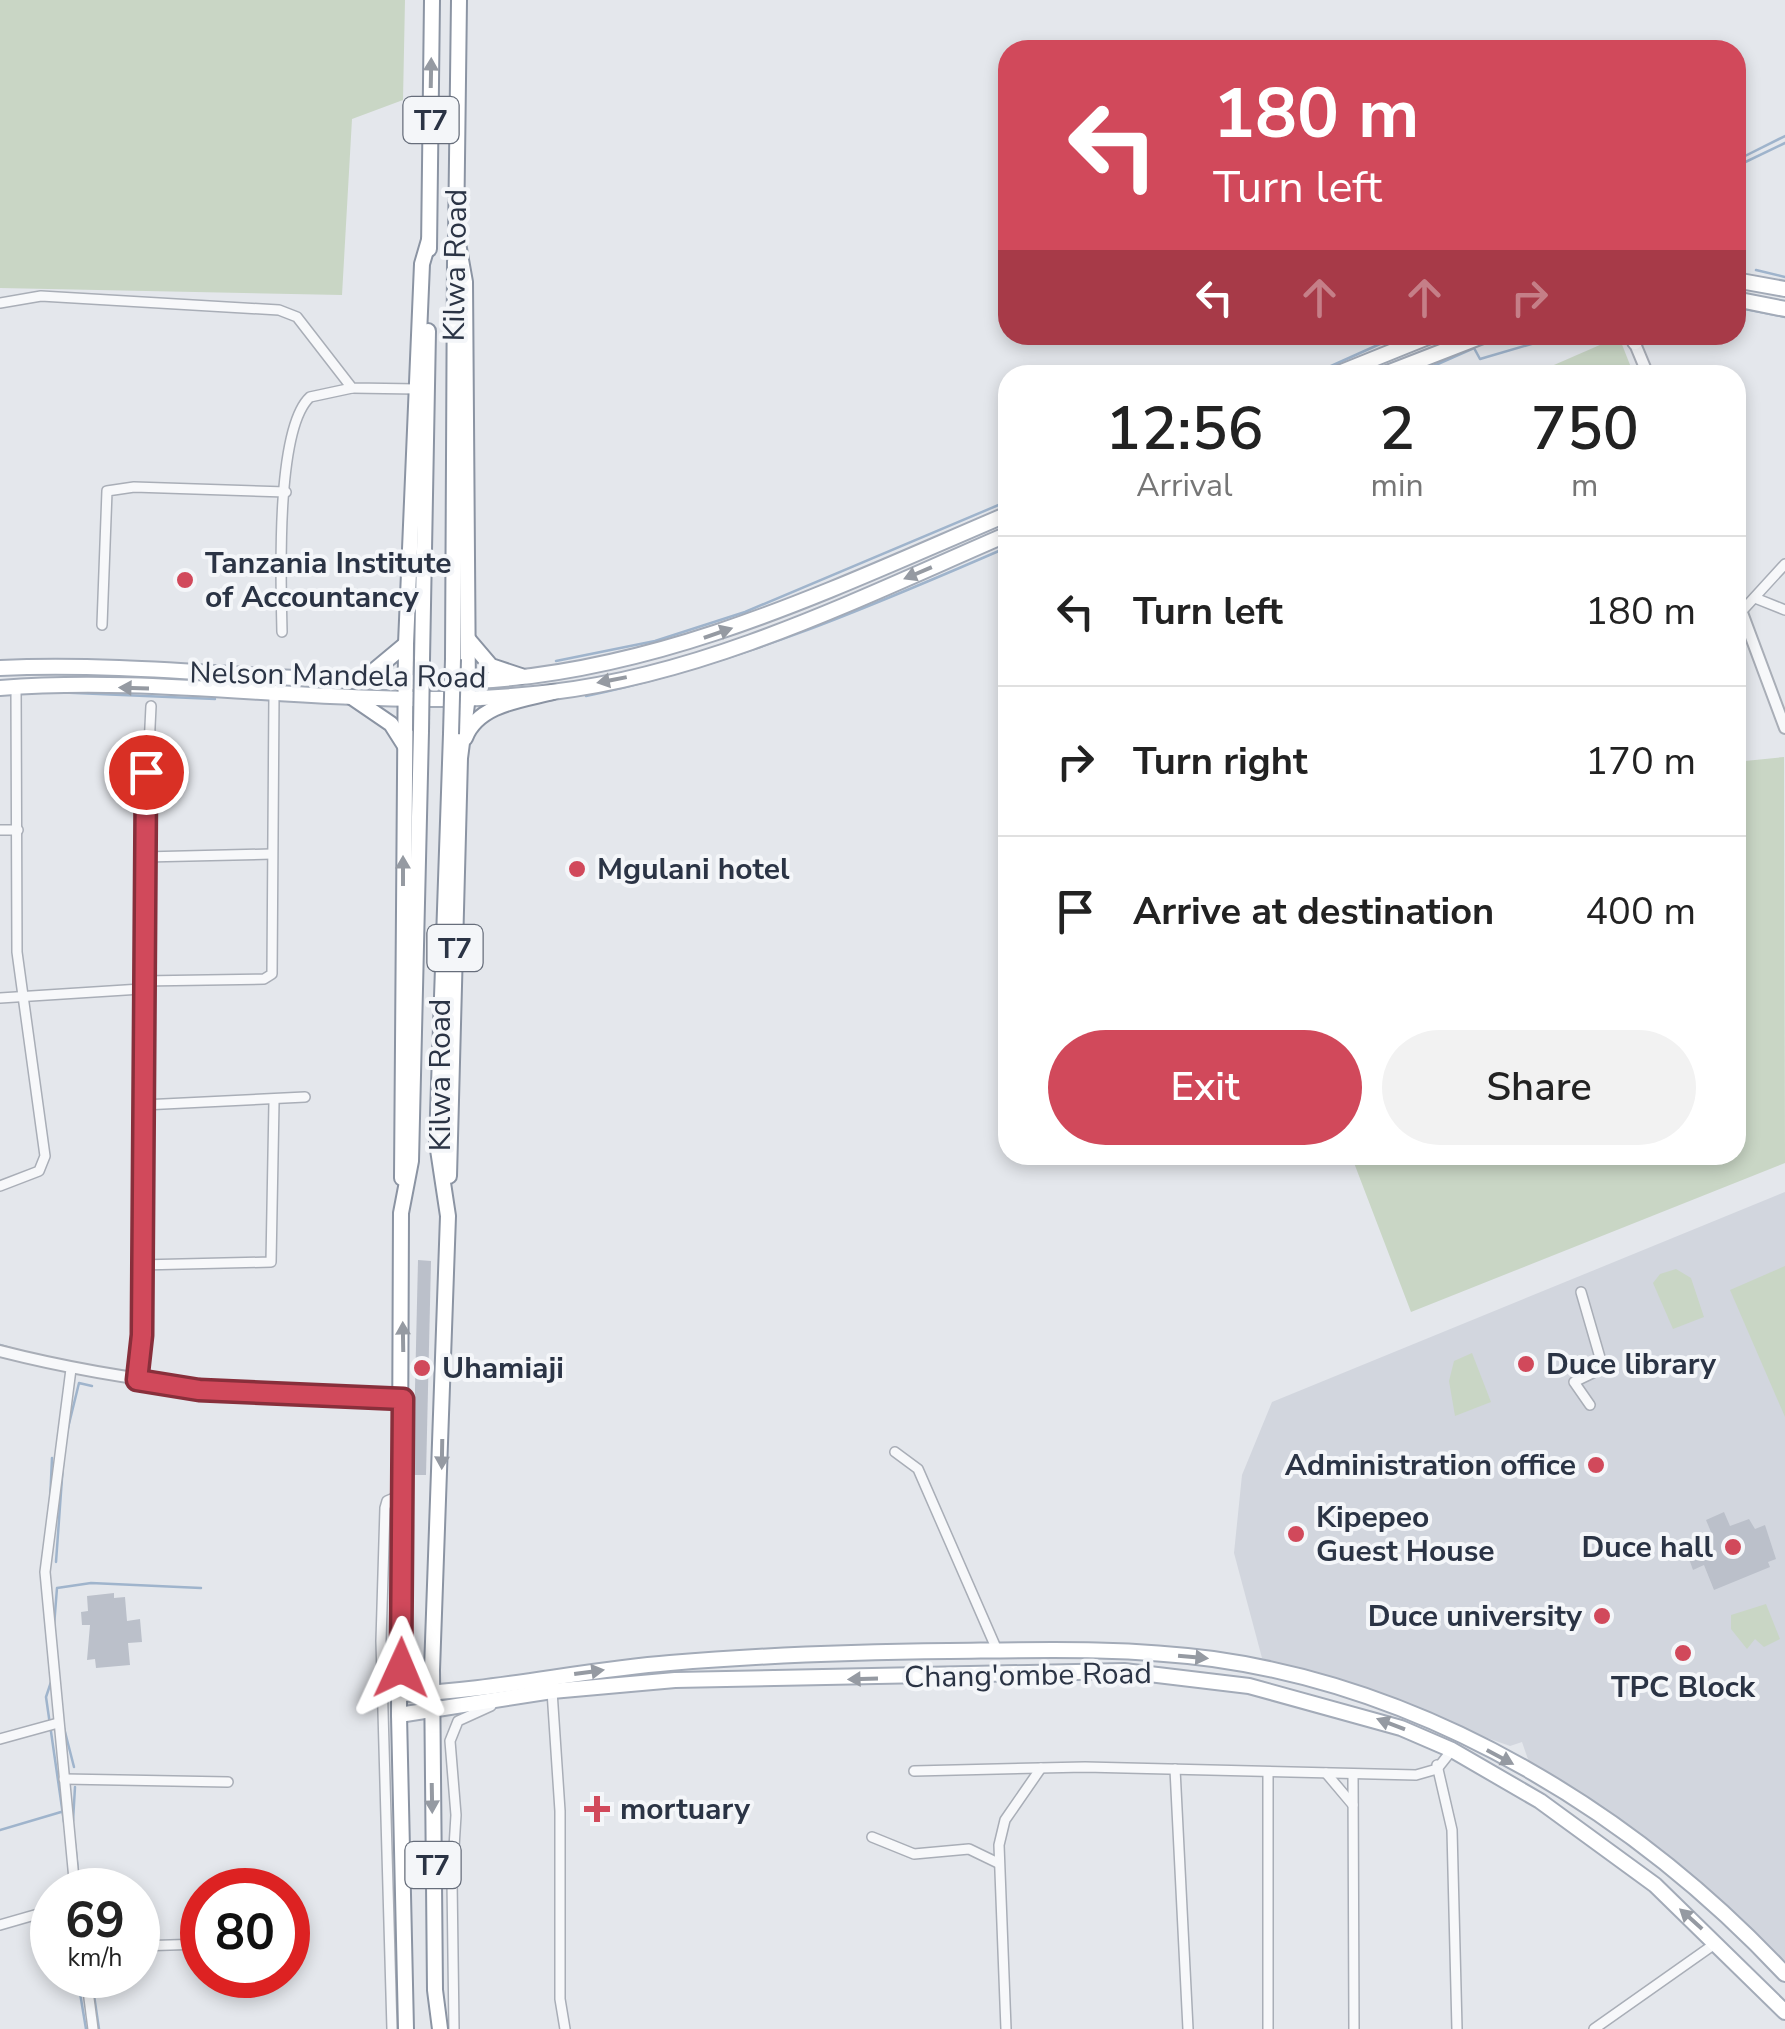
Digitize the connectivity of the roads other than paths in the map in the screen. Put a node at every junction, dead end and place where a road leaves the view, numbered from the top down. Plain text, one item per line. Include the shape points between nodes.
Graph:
1 (432, 0) edge
2 (459, 0) edge
3 (456, 232) junction
4 (429, 240) junction
5 (1746, 282) edge
6 (1785, 289) edge
7 (1746, 301) edge
8 (0, 303) edge
9 (1785, 309) edge
10 (1408, 345) edge
11 (1459, 345) edge
12 (1359, 365) edge
13 (1408, 365) edge
14 (352, 388) junction
15 (416, 389) junction
16 (286, 492) junction
17 (998, 518) edge
18 (998, 538) edge
19 (1785, 564) edge
20 (1755, 598) junction
21 (1746, 608) edge
22 (1785, 610) edge
23 (1746, 622) edge
24 (102, 624) dead end
25 (282, 632) dead end
26 (468, 639) junction
27 (406, 644) junction
28 (0, 668) edge
29 (521, 676) junction
30 (347, 682) junction
31 (406, 683) junction
32 (8, 688) edge
33 (467, 688) junction
34 (553, 692) junction
35 (274, 694) junction
36 (353, 698) junction
37 (406, 700) junction
38 (151, 706) dead end
39 (1782, 710) edge
40 (1785, 728) edge
41 (406, 746) junction
42 (460, 749) junction
43 (0, 830) edge
44 (18, 830) junction
45 (272, 854) junction
46 (144, 857) junction
47 (142, 985) junction
48 (20, 997) junction
49 (0, 998) edge
50 (304, 1098) dead end
51 (274, 1102) junction
52 (143, 1105) junction
53 (0, 1186) edge
54 (402, 1213) junction
55 (448, 1216) junction
56 (140, 1265) junction
57 (1581, 1292) dead end
58 (0, 1351) edge
59 (70, 1369) junction
60 (137, 1380) junction
61 (403, 1399) junction
62 (1590, 1405) dead end
63 (895, 1452) dead end
64 (400, 1495) junction
65 (998, 1650) junction
66 (432, 1670) junction
67 (552, 1691) junction
68 (432, 1693) junction
69 (400, 1694) junction
70 (463, 1699) junction
71 (504, 1700) junction
72 (432, 1710) junction
73 (399, 1715) junction
74 (58, 1723) junction
75 (432, 1736) junction
76 (0, 1739) edge
77 (1452, 1750) junction
78 (1437, 1765) junction
79 (1042, 1768) junction
80 (1175, 1769) junction
81 (914, 1771) dead end
82 (1268, 1773) junction
83 (1326, 1773) junction
84 (1353, 1774) junction
85 (64, 1779) junction
86 (228, 1782) dead end
87 (1353, 1805) junction
88 (872, 1837) dead end
89 (998, 1862) junction
90 (73, 1868) edge
91 (30, 1916) edge
92 (0, 1925) edge
93 (1716, 1943) junction
94 (1785, 1974) edge
95 (89, 1998) edge
96 (1785, 2012) edge
97 (94, 2029) edge
98 (392, 2029) edge
99 (406, 2029) edge
100 (440, 2029) edge
101 (454, 2029) edge
102 (565, 2029) edge
103 (1006, 2029) edge
104 (1188, 2029) edge
105 (1268, 2029) edge
106 (1354, 2029) edge
107 (1457, 2029) edge
108 (1594, 2029) edge

4 -> 1 main road, Kilwa Road / T7
2 - 3 main road, Kilwa Road / T7
3 - 26 main road, T7 via 466,282
3 - 55 main road, Kilwa Road / T7, bridge via 453,659 437,1143
4 - 15 main road, T7
4 - 54 main road, Kilwa Road / T7, bridge via 411,1161
5 - 6 main road
7 - 9 main road
8 - 14 street via 41,296 279,310 297,318
10 - 12 main road
11 - 13 main road
14 - 15 street
14 - 16 street via 302,405 293,426
15 - 27 main road, T7
16 - 24 street via 107,490
16 - 25 street
29 -> 17 main road, Nelson Mandela Road via 697,641
18 -> 34 main road, Nelson Mandela Road via 748,641
19 - 20 street
20 - 21 street
20 - 22 street
23 - 39 street
26 - 29 main road via 491,666
26 - 33 main road, T7
27 - 30 main road via 370,674
27 - 31 main road, T7
28 - 30 main road, Nelson Mandela Road via 100,667
29 - 33 main road, Nelson Mandela Road
30 - 31 main road, Nelson Mandela Road
31 - 33 main road, Nelson Mandela Road
31 - 37 main road, T7
35 -> 32 main road, Nelson Mandela Road
32 - 44 street
33 - 34 main road, Nelson Mandela Road
33 - 37 main road, Nelson Mandela Road
33 - 42 main road, T7
34 - 42 main road via 476,719
35 - 36 main road, Nelson Mandela Road
35 - 45 street
36 - 37 main road, Nelson Mandela Road
36 - 41 main road via 391,724
37 - 41 main road, T7
38 - 46 street
39 - 40 street
54 -> 41 main road, T7
42 - 55 main road, T7
43 - 44 street
44 - 48 street
45 - 46 street
45 - 47 street via 272,974
46 - 47 street
47 - 48 street
47 - 52 street
48 - 49 street
48 - 53 street via 45,1156 39,1171
50 - 51 street
51 - 52 street
51 - 56 street via 271,1262
52 - 56 street
61 -> 54 main road, Kilwa Road / T7
55 -> 66 main road, Kilwa Road / T7
56 - 60 street
57 - 62 street via 1602,1355 1603,1368 1574,1382
58 - 59 street
59 - 60 street
59 - 74 street via 45,1572
60 - 61 street via 199,1390
61 - 64 main road, Kilwa Road / T7
63 - 65 street via 918,1469
64 - 69 main road, Kilwa Road / T7
64 - 98 street via 384,1508 381,1641
70 -> 65 main road, Chang'ombe Road via 667,1663
65 -> 94 main road, Chang'ombe Road via 1121,1650 1216,1660 1288,1674 1418,1716 1556,1786 1661,1858
66 - 68 main road, Kilwa Road / T7
66 - 70 main road
67 - 71 main road, Chang'ombe Road
77 -> 67 main road, Chang'ombe Road via 1371,1716 1249,1686 1149,1672 676,1680
67 - 102 street
68 - 69 main road, Chang'ombe Road
68 - 70 main road, Chang'ombe Road
68 - 72 main road, Kilwa Road / T7
69 - 73 main road, Kilwa Road / T7
70 - 71 main road, Chang'ombe Road
70 - 72 main road, Chang'ombe Road
70 - 75 main road
71 - 101 street via 458,1721 450,1740
72 - 73 main road, Chang'ombe Road
72 - 75 main road, Kilwa Road / T7
73 - 99 main road, Kilwa Road / T7
74 - 76 street
74 - 85 street
75 -> 100 main road, Kilwa Road / T7
77 - 78 street
93 -> 77 main road, Chang'ombe Road via 1607,1846
78 - 84 street via 1416,1775
78 - 107 street via 1452,1830
79 - 80 street
79 - 81 street
79 - 89 street via 1005,1820
80 - 82 street
80 - 104 street
82 - 83 street
82 - 105 street
83 - 84 street
83 - 87 street
84 - 87 street
85 - 86 street
85 - 90 street
87 - 106 street
88 - 89 street via 914,1854 969,1849
89 - 103 street
91 - 92 street
93 - 96 main road, Chang'ombe Road
93 - 108 street
95 - 97 street

